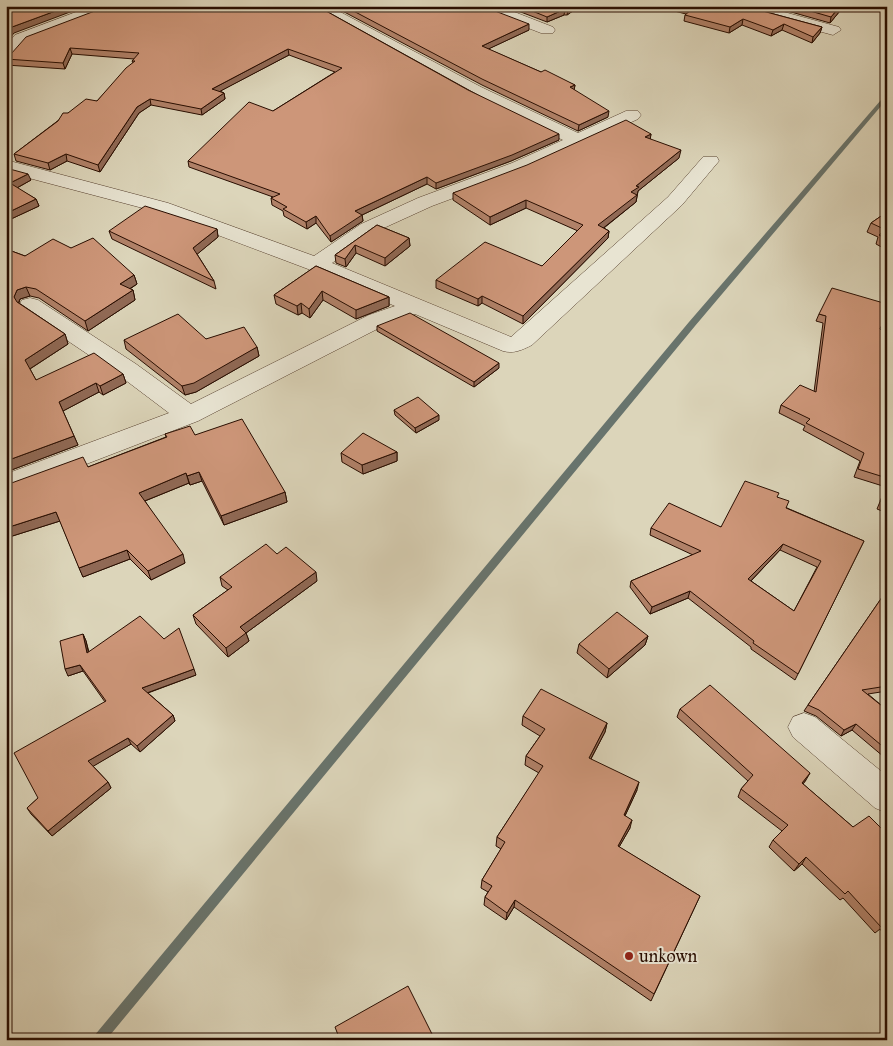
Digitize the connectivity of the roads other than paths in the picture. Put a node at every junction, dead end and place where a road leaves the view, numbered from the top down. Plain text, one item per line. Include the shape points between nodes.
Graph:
1 (107, 6) edge
2 (317, 6) edge
3 (484, 6) edge
4 (743, 6) edge
5 (548, 30) dead end
6 (833, 30) dead end
7 (6, 56) edge
8 (632, 116) dead end
9 (578, 140) junction
10 (710, 161) dead end
11 (6, 166) edge
12 (316, 264) junction
13 (30, 305) dead end
14 (416, 306) junction
15 (189, 415) junction
16 (6, 484) edge
17 (804, 727) dead end
18 (887, 797) edge

1 - 7 street via 21,38
2 - 9 street via 475,91
3 - 5 street
4 - 6 street
8 - 9 street
9 - 12 street via 368,228
10 - 14 street via 675,201 524,340 511,346
11 - 12 street via 161,207
12 - 14 street
13 - 15 street
14 - 15 street via 377,320
15 - 16 street
17 - 18 street

